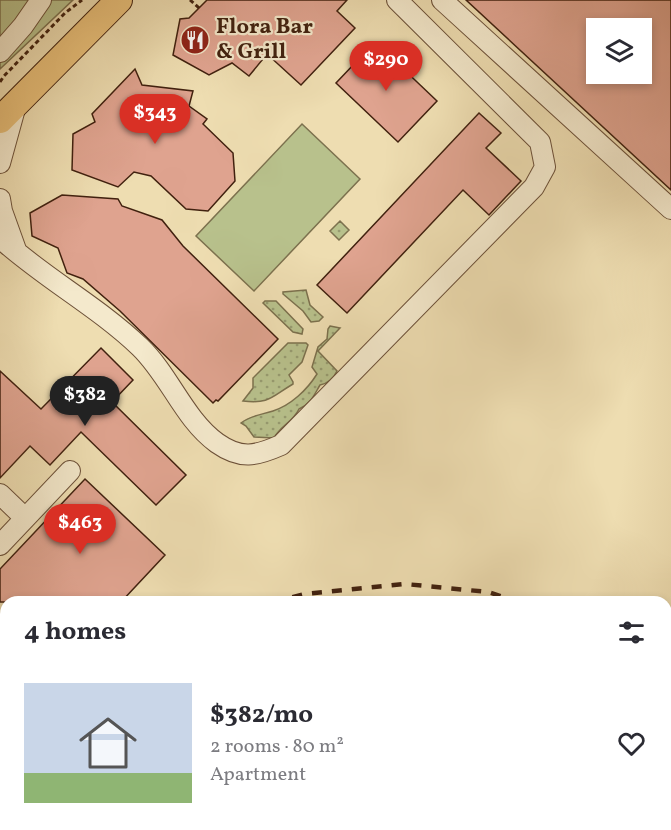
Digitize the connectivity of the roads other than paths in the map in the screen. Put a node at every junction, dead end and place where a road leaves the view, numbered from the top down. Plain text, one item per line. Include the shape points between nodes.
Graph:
1 (41, 0) edge
2 (119, 0) edge
3 (397, 0) edge
4 (442, 0) edge
5 (0, 52) edge
6 (8, 112) edge
7 (0, 163) edge
8 (0, 199) edge
9 (671, 209) edge
10 (0, 238) edge
11 (8, 249) edge
12 (70, 471) dead end
13 (0, 494) edge
14 (25, 518) junction
15 (0, 545) edge

1 - 5 lane
2 - 6 main road
3 - 11 lane via 540,142 545,166 534,187 281,445 257,455 239,454 218,443 191,417 162,371 112,321
4 - 9 lane
6 - 7 lane
8 - 11 lane
10 - 11 lane
12 - 14 lane
13 - 14 lane
14 - 15 lane

